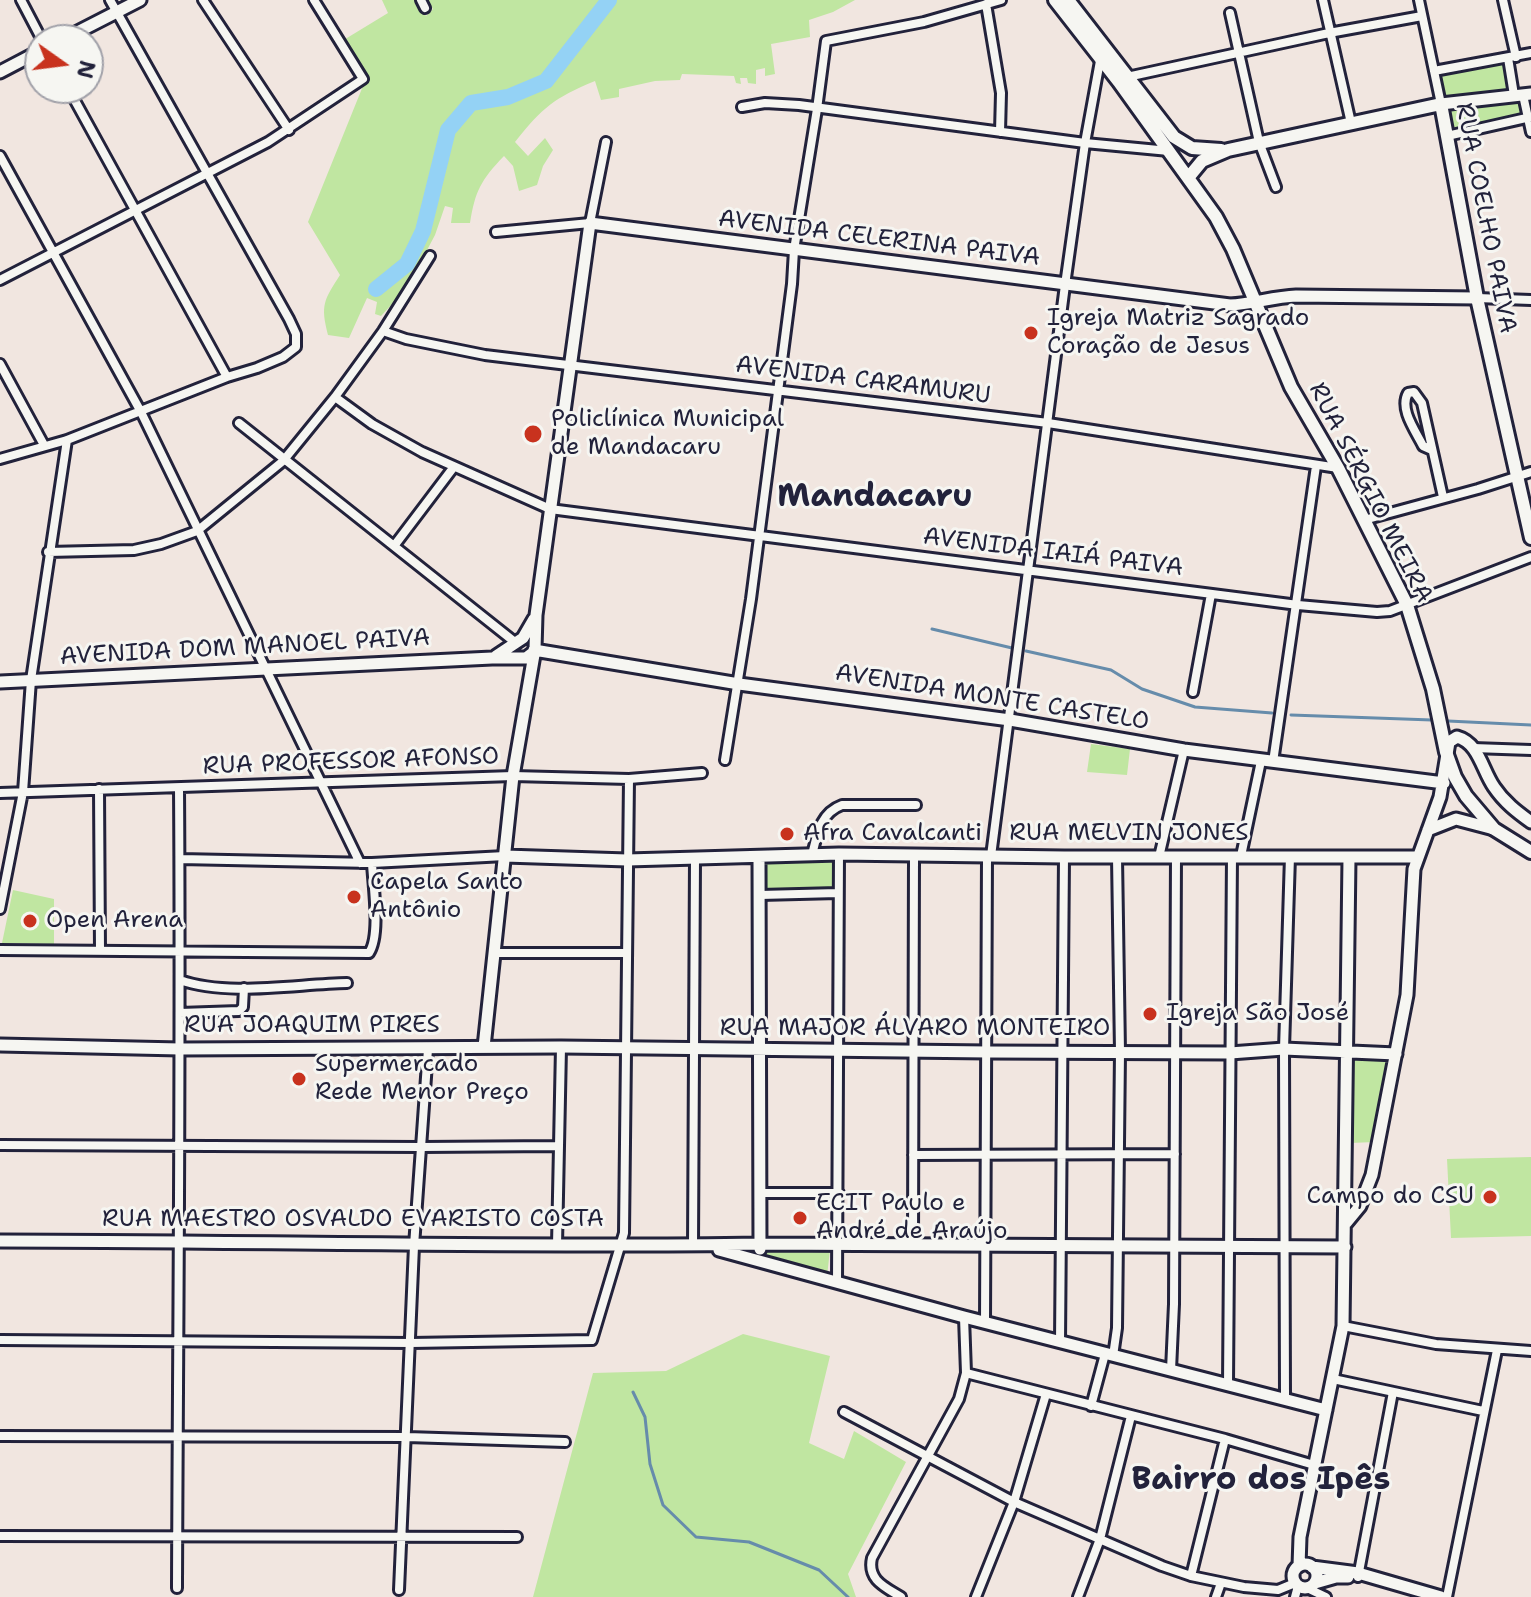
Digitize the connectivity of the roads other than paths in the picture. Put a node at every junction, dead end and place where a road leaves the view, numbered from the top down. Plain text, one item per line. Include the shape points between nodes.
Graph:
1 (21, 0) edge
2 (110, 0) edge
3 (140, 0) edge
4 (203, 0) edge
5 (314, 0) edge
6 (1001, 0) edge
7 (1055, 0) edge
8 (1068, 0) edge
9 (1323, 0) edge
10 (1419, 0) edge
11 (1503, 0) edge
12 (986, 4) junction
13 (117, 12) junction
14 (1230, 13) dead end
15 (1422, 16) junction
16 (34, 24) edge
17 (93, 24) edge
18 (1329, 33) junction
19 (1240, 52) junction
20 (1531, 53) edge
21 (1512, 58) junction
22 (24, 59) edge
23 (1100, 61) junction
24 (1434, 71) junction
25 (0, 72) edge
26 (1127, 77) junction
27 (1523, 95) edge
28 (77, 104) edge
29 (1441, 104) junction
30 (742, 107) dead end
31 (817, 109) junction
32 (1530, 117) edge
33 (1351, 123) junction
34 (289, 130) junction
35 (1000, 132) junction
36 (1531, 132) edge
37 (1447, 136) junction
38 (606, 142) dead end
39 (1259, 142) junction
40 (1085, 143) junction
41 (1228, 150) junction
42 (1169, 151) junction
43 (0, 156) edge
44 (207, 174) junction
45 (1188, 178) junction
46 (1276, 187) dead end
47 (135, 209) junction
48 (590, 223) junction
49 (496, 232) dead end
50 (794, 250) junction
51 (54, 253) junction
52 (430, 256) dead end
53 (0, 280) edge
54 (1065, 285) junction
55 (1477, 298) junction
56 (1531, 300) edge
57 (1257, 301) junction
58 (383, 331) junction
59 (0, 364) edge
60 (570, 366) junction
61 (227, 377) junction
62 (777, 391) junction
63 (335, 397) junction
64 (141, 412) junction
65 (239, 423) dead end
66 (1048, 423) junction
67 (67, 440) junction
68 (44, 445) junction
69 (1432, 450) junction
70 (0, 459) edge
71 (283, 461) junction
72 (1316, 466) junction
73 (453, 468) junction
74 (1338, 468) junction
75 (1531, 472) edge
76 (1516, 477) junction
77 (1443, 497) junction
78 (550, 509) junction
79 (1364, 520) junction
80 (197, 531) junction
81 (758, 537) junction
82 (1531, 538) edge
83 (394, 546) junction
84 (48, 552) junction
85 (1531, 557) edge
86 (1028, 569) junction
87 (1211, 594) junction
88 (1298, 605) junction
89 (1407, 605) junction
90 (524, 648) junction
91 (266, 669) junction
92 (31, 680) junction
93 (0, 682) edge
94 (739, 684) junction
95 (1193, 692) dead end
96 (1010, 720) junction
97 (1473, 748) junction
98 (1184, 750) junction
99 (1531, 750) edge
100 (1446, 752) junction
101 (725, 760) dead end
102 (1267, 761) junction
103 (702, 773) dead end
104 (513, 776) junction
105 (629, 779) junction
106 (322, 782) junction
107 (1444, 783) junction
108 (179, 788) junction
109 (99, 789) junction
110 (23, 792) junction
111 (0, 793) edge
112 (916, 805) dead end
113 (1531, 822) edge
114 (1494, 829) junction
115 (1427, 831) junction
116 (1531, 852) edge
117 (839, 854) junction
118 (914, 854) junction
119 (812, 855) junction
120 (505, 856) junction
121 (989, 856) junction
122 (1176, 856) junction
123 (1236, 856) junction
124 (1290, 856) junction
125 (1064, 857) junction
126 (1117, 857) junction
127 (1159, 857) junction
128 (1418, 857) junction
129 (759, 858) junction
130 (1349, 858) junction
131 (180, 859) junction
132 (695, 859) junction
133 (627, 860) junction
134 (360, 863) junction
135 (372, 863) junction
136 (838, 893) junction
137 (760, 895) junction
138 (0, 909) edge
139 (0, 950) edge
140 (100, 951) junction
141 (181, 953) junction
142 (494, 953) junction
143 (626, 953) junction
144 (180, 980) junction
145 (347, 983) dead end
146 (244, 988) junction
147 (180, 1013) junction
148 (0, 1045) edge
149 (484, 1047) junction
150 (561, 1047) junction
151 (180, 1049) junction
152 (428, 1049) junction
153 (1284, 1049) junction
154 (625, 1050) junction
155 (693, 1050) junction
156 (840, 1050) junction
157 (760, 1051) junction
158 (1347, 1051) junction
159 (913, 1052) junction
160 (988, 1052) junction
161 (1061, 1052) junction
162 (1120, 1052) junction
163 (1174, 1052) junction
164 (1230, 1053) junction
165 (1396, 1054) junction
166 (178, 1144) junction
167 (0, 1145) edge
168 (558, 1146) junction
169 (421, 1147) junction
170 (1175, 1154) junction
171 (913, 1155) junction
172 (987, 1155) junction
173 (1117, 1155) junction
174 (1062, 1156) junction
175 (759, 1193) junction
176 (839, 1193) junction
177 (1346, 1223) junction
178 (0, 1241) edge
179 (178, 1241) junction
180 (622, 1244) junction
181 (760, 1244) junction
182 (557, 1245) junction
183 (840, 1245) junction
184 (913, 1245) junction
185 (414, 1246) junction
186 (693, 1246) junction
187 (706, 1246) junction
188 (1060, 1246) junction
189 (1116, 1246) junction
190 (1173, 1246) junction
191 (1229, 1246) junction
192 (987, 1247) junction
193 (1345, 1247) junction
194 (1286, 1248) junction
195 (759, 1260) junction
196 (837, 1281) junction
197 (964, 1317) junction
198 (985, 1322) junction
199 (1343, 1326) junction
200 (0, 1340) edge
201 (179, 1342) junction
202 (1060, 1342) junction
203 (411, 1343) junction
204 (1497, 1350) junction
205 (1531, 1351) edge
206 (1109, 1355) junction
207 (1171, 1370) junction
208 (966, 1373) junction
209 (1333, 1379) junction
210 (1228, 1384) junction
211 (1393, 1392) junction
212 (1046, 1394) junction
213 (1285, 1399) junction
214 (1091, 1406) junction
215 (1326, 1410) junction
216 (1483, 1411) junction
217 (844, 1412) dead end
218 (1131, 1416) junction
219 (178, 1435) junction
220 (0, 1436) edge
221 (407, 1437) junction
222 (1225, 1439) junction
223 (565, 1442) dead end
224 (927, 1457) junction
225 (1314, 1465) junction
226 (1014, 1502) junction
227 (0, 1536) edge
228 (177, 1537) junction
229 (402, 1537) junction
230 (517, 1537) dead end
231 (1100, 1539) junction
232 (1299, 1566) junction
233 (1312, 1567) junction
234 (1191, 1576) junction
235 (1362, 1576) junction
236 (1221, 1583) junction
237 (1302, 1587) edge
238 (177, 1588) dead end
239 (399, 1590) dead end
240 (1268, 1594) edge
241 (901, 1597) edge
242 (976, 1597) edge
243 (1078, 1597) edge
244 (1216, 1597) edge
245 (1326, 1597) edge
246 (1441, 1597) edge
247 (1447, 1597) edge

1 - 16 street
2 - 13 street
3 - 13 main road
4 - 34 street
5 - 34 street via 363,79
6 - 12 street
7 - 23 main road, RUA SÉRGIO MEIRA
8 - 26 main road
9 - 18 street
10 - 15 street, RUA COELHO PAIVA
11 - 21 street
12 - 31 street via 924,22 829,39
12 - 35 street via 1001,93
13 - 17 main road
13 - 44 street
14 - 19 street
15 - 18 street
15 - 24 street, RUA COELHO PAIVA
18 - 19 street
18 - 33 street
19 - 26 street
19 - 39 street
20 - 21 street
21 - 24 street
21 - 27 street
22 - 25 main road
23 - 40 street
23 - 42 main road, RUA SÉRGIO MEIRA
24 - 29 street, RUA COELHO PAIVA
26 - 41 main road via 1182,144
27 - 29 main road
27 - 32 street
28 - 47 street
29 - 33 main road
29 - 37 main road, RUA COELHO PAIVA
30 - 31 street via 781,104
31 - 35 street
31 - 50 street
32 - 36 street
32 - 37 street
33 - 39 main road
34 - 44 street
35 - 40 street
37 - 55 main road, RUA COELHO PAIVA
38 - 48 street
39 - 41 main road
39 - 46 street
40 - 42 street
40 - 54 street
41 - 45 main road via 1202,161
42 - 45 main road, RUA SÉRGIO MEIRA
43 - 51 street
44 - 47 street
44 - 61 street via 296,334 296,347 283,357
45 - 57 main road, RUA SÉRGIO MEIRA via 1222,227
47 - 51 street
47 - 61 street
48 - 49 street, AVENIDA CELERINA PAIVA
48 - 50 main road, AVENIDA CELERINA PAIVA
48 - 60 main road
50 - 54 main road, AVENIDA CELERINA PAIVA
50 - 62 street
51 - 53 street
51 - 64 street
52 - 58 street
54 - 57 main road, AVENIDA CELERINA PAIVA via 1230,305
54 - 66 street
55 - 56 street
55 - 57 main road, AVENIDA CELERINA PAIVA via 1296,296
55 - 76 main road, RUA COELHO PAIVA
57 - 74 main road, RUA SÉRGIO MEIRA via 1291,387
58 - 60 street, AVENIDA CARAMURU via 439,347
58 - 63 street
59 - 68 street
60 - 62 street, AVENIDA CARAMURU
60 - 78 main road
61 - 64 street
62 - 66 street, AVENIDA CARAMURU
62 - 81 street
63 - 71 street
63 - 73 street, AVENIDA IAIÁ PAIVA via 372,424
64 - 67 street
64 - 80 street
65 - 71 street
66 - 72 street, AVENIDA CARAMURU
66 - 86 street
67 - 68 street
67 - 84 street
68 - 70 street
69 - 69 street via 1423,446 1405,409 1408,393 1414,392 1422,403
69 - 77 street
71 - 80 street
71 - 83 street
72 - 74 street, AVENIDA CARAMURU
72 - 88 street
73 - 78 street, AVENIDA IAIÁ PAIVA
73 - 83 street
74 - 79 main road, RUA SÉRGIO MEIRA
75 - 76 street
76 - 77 street
76 - 82 main road, RUA COELHO PAIVA
77 - 79 street
78 - 81 street, AVENIDA IAIÁ PAIVA
78 - 90 main road via 536,615
79 - 89 main road, RUA SÉRGIO MEIRA
80 - 84 street via 134,550
80 - 91 street
81 - 86 street, AVENIDA IAIÁ PAIVA
81 - 94 street
83 - 90 street
84 - 92 street
85 - 89 street, AVENIDA IAIÁ PAIVA
86 - 87 street, AVENIDA IAIÁ PAIVA
86 - 96 street
87 - 88 street, AVENIDA IAIÁ PAIVA
87 - 95 street
88 - 89 street, AVENIDA IAIÁ PAIVA via 1377,612
88 - 102 street
89 - 100 main road, RUA SÉRGIO MEIRA
90 - 91 main road, AVENIDA DOM MANOEL PAIVA via 492,658
90 - 94 main road, AVENIDA MONTE CASTELO
90 - 104 main road via 527,682
91 - 92 main road, AVENIDA DOM MANOEL PAIVA
91 - 106 street
92 - 93 main road, AVENIDA DOM MANOEL PAIVA
92 - 110 street
94 - 96 main road, AVENIDA MONTE CASTELO
94 - 101 street
96 - 98 main road, AVENIDA MONTE CASTELO
96 - 121 street
97 - 99 street
97 - 100 main road via 1457,737
97 - 113 main road via 1494,787
98 - 102 main road, AVENIDA MONTE CASTELO
98 - 127 street
100 - 107 main road
100 - 114 main road, RUA SÉRGIO MEIRA via 1466,796
102 - 107 main road, AVENIDA MONTE CASTELO
102 - 123 street
103 - 105 street, RUA PROFESSOR AFONSO
104 - 105 street, RUA PROFESSOR AFONSO
104 - 106 street, RUA PROFESSOR AFONSO
104 - 120 main road
105 - 133 street
106 - 108 street, RUA PROFESSOR AFONSO
106 - 134 street
107 - 115 main road
108 - 109 street, RUA PROFESSOR AFONSO
108 - 131 street
109 - 110 street, RUA PROFESSOR AFONSO
109 - 140 street
110 - 111 street, RUA PROFESSOR AFONSO
110 - 138 street
112 - 119 street via 832,809 820,825
114 - 115 main road via 1456,819
114 - 116 main road, RUA SÉRGIO MEIRA
115 - 128 main road
117 - 118 main road, RUA MELVIN JONES
117 - 119 main road, RUA MELVIN JONES
117 - 136 street
118 - 121 main road, RUA MELVIN JONES
118 - 159 street
119 - 129 main road, RUA MELVIN JONES
120 - 133 main road, RUA MELVIN JONES
120 - 135 street
120 - 142 main road
121 - 125 main road, RUA MELVIN JONES
121 - 160 street
122 - 123 main road, RUA MELVIN JONES
122 - 127 main road, RUA MELVIN JONES
122 - 163 street
123 - 124 main road, RUA MELVIN JONES
123 - 164 street
124 - 130 main road, RUA MELVIN JONES
124 - 153 street
125 - 126 main road, RUA MELVIN JONES
125 - 161 street
126 - 127 main road, RUA MELVIN JONES
126 - 162 street
128 - 130 main road, RUA MELVIN JONES
128 - 165 main road via 1412,884 1410,972
129 - 132 main road, RUA MELVIN JONES
129 - 137 main road
130 - 158 main road
131 - 134 street
131 - 141 street
132 - 133 main road, RUA MELVIN JONES
132 - 155 street
133 - 143 street
134 - 135 street
135 - 141 street via 369,953
136 - 137 street
136 - 156 street
137 - 157 main road
139 - 140 street
140 - 141 street
141 - 144 street
142 - 143 street
142 - 149 main road
143 - 154 street
144 - 146 street
144 - 147 street
145 - 146 street
146 - 147 street via 239,1011
147 - 151 street
148 - 151 main road, RUA JOAQUIM PIRES
149 - 150 main road, RUA JOAQUIM PIRES
149 - 152 main road, RUA JOAQUIM PIRES
150 - 154 main road, RUA JOAQUIM PIRES
150 - 168 street
151 - 152 main road, RUA JOAQUIM PIRES
151 - 166 street
152 - 169 street
153 - 158 main road, RUA MAJOR ÁLVARO MONTEIRO
153 - 164 main road, RUA MAJOR ÁLVARO MONTEIRO
153 - 194 street
154 - 155 main road, RUA MAJOR ÁLVARO MONTEIRO
154 - 180 street
155 - 157 main road, RUA MAJOR ÁLVARO MONTEIRO
155 - 186 street
156 - 157 main road, RUA MAJOR ÁLVARO MONTEIRO
156 - 159 main road, RUA MAJOR ÁLVARO MONTEIRO
156 - 176 street
157 - 175 main road
158 - 165 main road, RUA MAJOR ÁLVARO MONTEIRO
158 - 177 main road
159 - 160 main road, RUA MAJOR ÁLVARO MONTEIRO
159 - 171 street
160 - 161 main road, RUA MAJOR ÁLVARO MONTEIRO
160 - 172 street
161 - 162 main road, RUA MAJOR ÁLVARO MONTEIRO
161 - 174 street
162 - 163 main road, RUA MAJOR ÁLVARO MONTEIRO
162 - 173 street
163 - 164 main road, RUA MAJOR ÁLVARO MONTEIRO
163 - 170 street
164 - 191 street
165 - 177 main road via 1369,1187
166 - 167 street
166 - 169 street
166 - 179 street
168 - 169 street
168 - 182 street
169 - 185 street
170 - 173 street
170 - 190 street
171 - 172 street
171 - 184 street
172 - 174 street
172 - 192 street
173 - 174 street
173 - 189 street
174 - 188 street
175 - 176 street
175 - 181 main road
176 - 183 street
177 - 193 main road
178 - 179 main road, RUA MAESTRO OSVALDO EVARISTO COSTA
179 - 185 main road, RUA MAESTRO OSVALDO EVARISTO COSTA
179 - 201 street
180 - 182 main road, RUA MAESTRO OSVALDO EVARISTO COSTA
180 - 186 main road, RUA MAESTRO OSVALDO EVARISTO COSTA
180 - 203 street via 592,1340
181 - 183 main road
181 - 187 main road
181 - 195 main road
182 - 185 main road, RUA MAESTRO OSVALDO EVARISTO COSTA
183 - 184 main road
183 - 196 street
184 - 192 main road
185 - 203 street
186 - 187 main road, RUA MAESTRO OSVALDO EVARISTO COSTA
187 - 195 main road
188 - 189 main road
188 - 192 main road
188 - 202 street
189 - 190 main road
189 - 206 street via 1117,1328
190 - 191 main road
190 - 207 street
191 - 194 main road
191 - 210 street
192 - 198 street
193 - 194 main road
193 - 199 main road
194 - 213 street
195 - 196 main road
196 - 197 main road
197 - 198 main road
197 - 208 street
198 - 202 main road
199 - 204 street
199 - 209 main road
200 - 201 street
201 - 203 street
201 - 219 street
202 - 206 main road
203 - 221 street
204 - 205 street
204 - 216 street
206 - 207 main road
206 - 214 street
207 - 210 main road
208 - 212 street
208 - 224 street via 953,1411
209 - 211 street
209 - 215 main road
210 - 213 main road
211 - 216 street
211 - 235 street
212 - 214 street
212 - 226 street
213 - 215 main road
214 - 218 street
215 - 225 main road
216 - 247 street
217 - 224 street
218 - 222 street
218 - 231 street
219 - 220 street
219 - 221 street
219 - 228 street
221 - 223 street
221 - 229 street
222 - 225 street
222 - 234 street
224 - 226 street
224 - 241 street via 869,1568
225 - 232 main road
226 - 231 street
226 - 242 street
227 - 228 street
228 - 229 street
228 - 238 street
229 - 230 street
229 - 239 street
231 - 234 street
231 - 243 street
232 - 233 main road
232 - 237 main road via 1293,1573
233 - 235 main road
233 - 237 main road via 1317,1574
234 - 236 street
235 - 237 main road
235 - 246 main road
236 - 240 street
236 - 244 street
237 - 240 street
237 - 245 street

